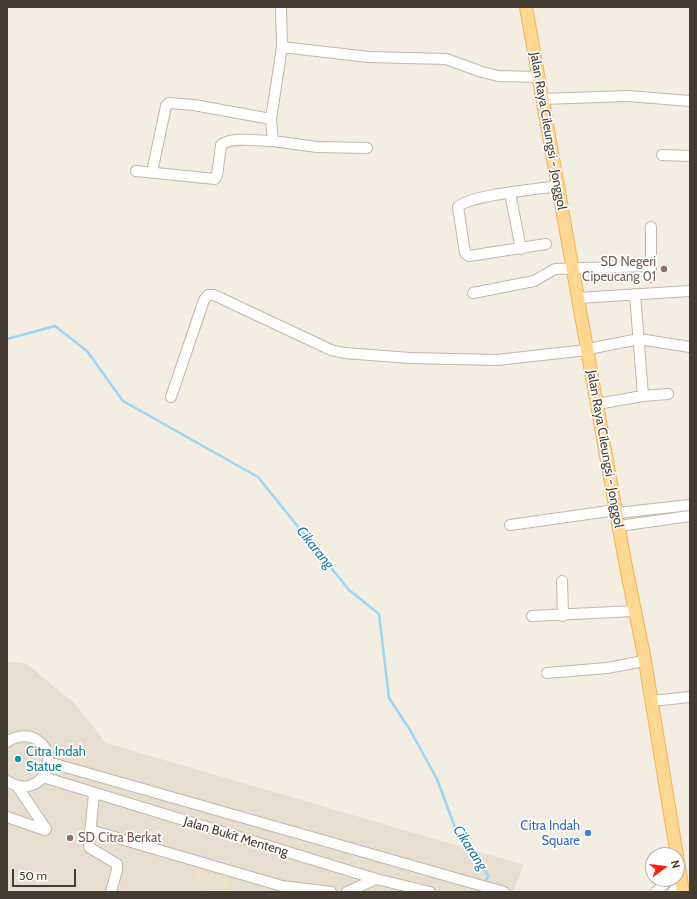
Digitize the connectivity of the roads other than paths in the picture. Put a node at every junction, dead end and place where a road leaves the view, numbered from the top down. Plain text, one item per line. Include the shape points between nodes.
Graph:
1 (281, 7) edge
2 (526, 7) edge
3 (282, 47) junction
4 (538, 76) junction
5 (542, 99) junction
6 (690, 101) edge
7 (271, 118) junction
8 (273, 141) junction
9 (367, 148) dead end
10 (662, 155) dead end
11 (690, 156) edge
12 (136, 171) dead end
13 (152, 172) junction
14 (558, 186) junction
15 (510, 192) junction
16 (651, 227) dead end
17 (546, 244) dead end
18 (521, 249) junction
19 (572, 269) junction
20 (690, 291) edge
21 (473, 293) dead end
22 (635, 294) junction
23 (578, 298) junction
24 (639, 339) junction
25 (690, 347) edge
26 (587, 350) junction
27 (668, 394) dead end
28 (643, 396) junction
29 (171, 397) dead end
30 (597, 404) junction
31 (690, 505) edge
32 (617, 512) junction
33 (690, 516) edge
34 (510, 525) dead end
35 (620, 526) junction
36 (562, 581) dead end
37 (634, 611) junction
38 (532, 616) dead end
39 (563, 616) junction
40 (644, 661) junction
41 (547, 673) dead end
42 (690, 697) edge
43 (652, 701) junction
44 (9, 738) edge
45 (48, 762) junction
46 (43, 777) junction
47 (11, 785) edge
48 (94, 794) junction
49 (7, 817) edge
50 (90, 830) junction
51 (674, 847) edge
52 (376, 879) junction
53 (682, 887) edge
54 (302, 891) edge
55 (427, 891) edge
56 (111, 892) edge
57 (331, 892) edge
58 (346, 892) edge
59 (504, 892) edge
60 (673, 892) edge

1 - 3 street
2 - 4 main road, Jalan Raya Cileungsi - Jonggol
3 - 4 street via 370,57 446,59 498,76
3 - 7 street
4 - 5 main road, Jalan Raya Cileungsi - Jonggol
5 - 6 street via 628,96
5 - 14 main road, Jalan Raya Cileungsi - Jonggol
7 - 8 street
7 - 13 street via 194,105 170,104 166,106
8 - 9 street via 317,147
8 - 13 street via 224,142 221,145 215,179
10 - 11 street
12 - 13 street
14 - 15 street
14 - 19 main road, Jalan Raya Cileungsi - Jonggol
15 - 18 street
15 - 18 street via 466,202 458,207 465,253 472,257
16 - 19 street via 651,271
17 - 18 street
19 - 21 street via 555,270 534,281
19 - 23 main road, Jalan Raya Cileungsi - Jonggol
20 - 22 street
22 - 23 street
22 - 24 street
23 - 26 main road, Jalan Raya Cileungsi - Jonggol
24 - 25 street
24 - 26 street
24 - 28 street
26 - 29 street via 497,360 344,353 331,350 214,295 208,295 204,300
26 - 30 main road, Jalan Raya Cileungsi - Jonggol
27 - 28 street
28 - 30 street
30 - 32 main road, Jalan Raya Cileungsi - Jonggol
31 - 32 street
32 - 34 street
32 - 35 main road, Jalan Raya Cileungsi - Jonggol
33 - 35 street
35 - 37 main road, Jalan Raya Cileungsi - Jonggol
36 - 39 street
37 - 39 street
37 - 40 main road, Jalan Raya Cileungsi - Jonggol
38 - 39 street
40 - 41 street via 607,668
40 - 43 main road, Jalan Raya Cileungsi - Jonggol
42 - 43 street
43 - 51 main road, Jalan Raya Cileungsi - Jonggol
44 - 45 street via 23,736 34,739 43,746
45 - 46 street
45 - 59 street
46 - 47 street via 28,786
46 - 48 street, Jalan Bukit Menteng
47 - 49 street via 46,829
48 - 50 street
48 - 52 street, Jalan Bukit Menteng
50 - 54 street via 241,876
50 - 56 street via 90,848 117,864
52 - 55 street, Jalan Bukit Menteng
52 - 58 street
53 - 60 street
54 - 57 street

